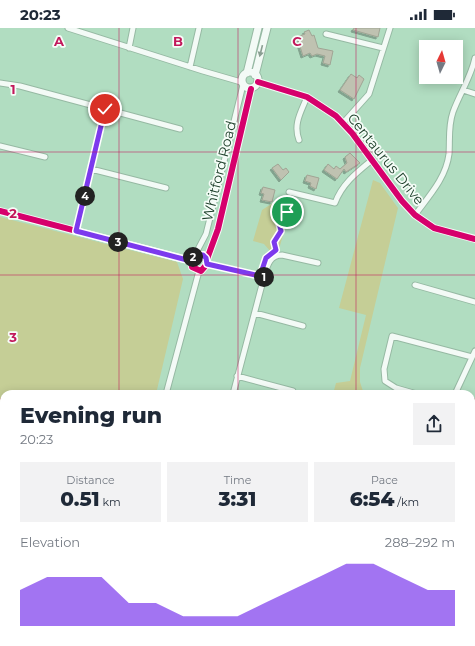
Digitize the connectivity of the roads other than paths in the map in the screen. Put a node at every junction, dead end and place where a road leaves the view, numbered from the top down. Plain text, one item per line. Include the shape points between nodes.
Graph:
1 (68, 28) edge
2 (133, 28) edge
3 (199, 28) edge
4 (258, 28) edge
5 (267, 28) edge
6 (390, 28) edge
7 (326, 34) dead end
8 (129, 48) junction
9 (383, 48) junction
10 (475, 58) edge
11 (190, 67) junction
12 (247, 73) junction
13 (255, 75) junction
14 (258, 82) junction
15 (0, 83) edge
16 (242, 84) junction
17 (251, 89) junction
18 (463, 90) junction
19 (475, 94) edge
20 (307, 98) junction
21 (105, 109) junction
22 (343, 123) junction
23 (180, 129) dead end
24 (299, 140) dead end
25 (0, 146) edge
26 (45, 157) dead end
27 (372, 160) junction
28 (91, 169) junction
29 (166, 188) dead end
30 (289, 192) dead end
31 (0, 211) edge
32 (415, 215) junction
33 (76, 231) junction
34 (475, 239) edge
35 (194, 255) junction
36 (191, 261) junction
37 (207, 261) junction
38 (318, 263) dead end
39 (199, 271) junction
40 (264, 277) junction
41 (415, 285) dead end
42 (475, 302) edge
43 (255, 313) junction
44 (303, 326) dead end
45 (475, 351) edge
46 (472, 357) junction
47 (237, 376) junction
48 (167, 390) edge
49 (234, 390) edge
50 (289, 390) edge
51 (403, 390) edge
52 (457, 390) edge

1 - 8 street
2 - 8 street
3 - 11 street
4 - 12 street
5 -> 13 street
6 - 9 street
7 - 9 street
8 - 11 street
9 - 22 street via 369,94
10 - 18 street
11 - 16 street
12 - 13 street
12 - 16 street via 242,76
13 - 14 street
14 - 17 street
14 - 20 street, Centaurus Drive
15 - 21 street
16 - 17 street
16 - 35 street, Whitford Road via 206,234
17 - 37 street, Whitford Road via 218,229
18 - 19 street
18 - 32 street via 453,113 449,131 449,154 444,174
20 - 22 street, Centaurus Drive
20 - 24 street via 296,122
21 - 23 street
21 - 28 street
22 - 27 street, Centaurus Drive
25 - 26 street
27 - 30 street via 349,180 339,192 335,203
27 - 32 street, Centaurus Drive
28 - 29 street
28 - 33 street
31 - 33 street
32 - 34 street, Centaurus Drive via 434,228
33 - 36 street
35 - 36 street
35 - 37 street via 203,255
36 - 39 street via 192,267
37 - 39 street via 204,269
37 - 40 street
38 - 40 street via 278,255 271,259
39 - 48 street
40 - 43 street
41 - 42 street
43 - 44 street
43 - 47 street
45 - 46 street
46 - 51 street via 392,336 384,368 385,381
46 - 52 street
47 - 49 street
47 - 50 street

